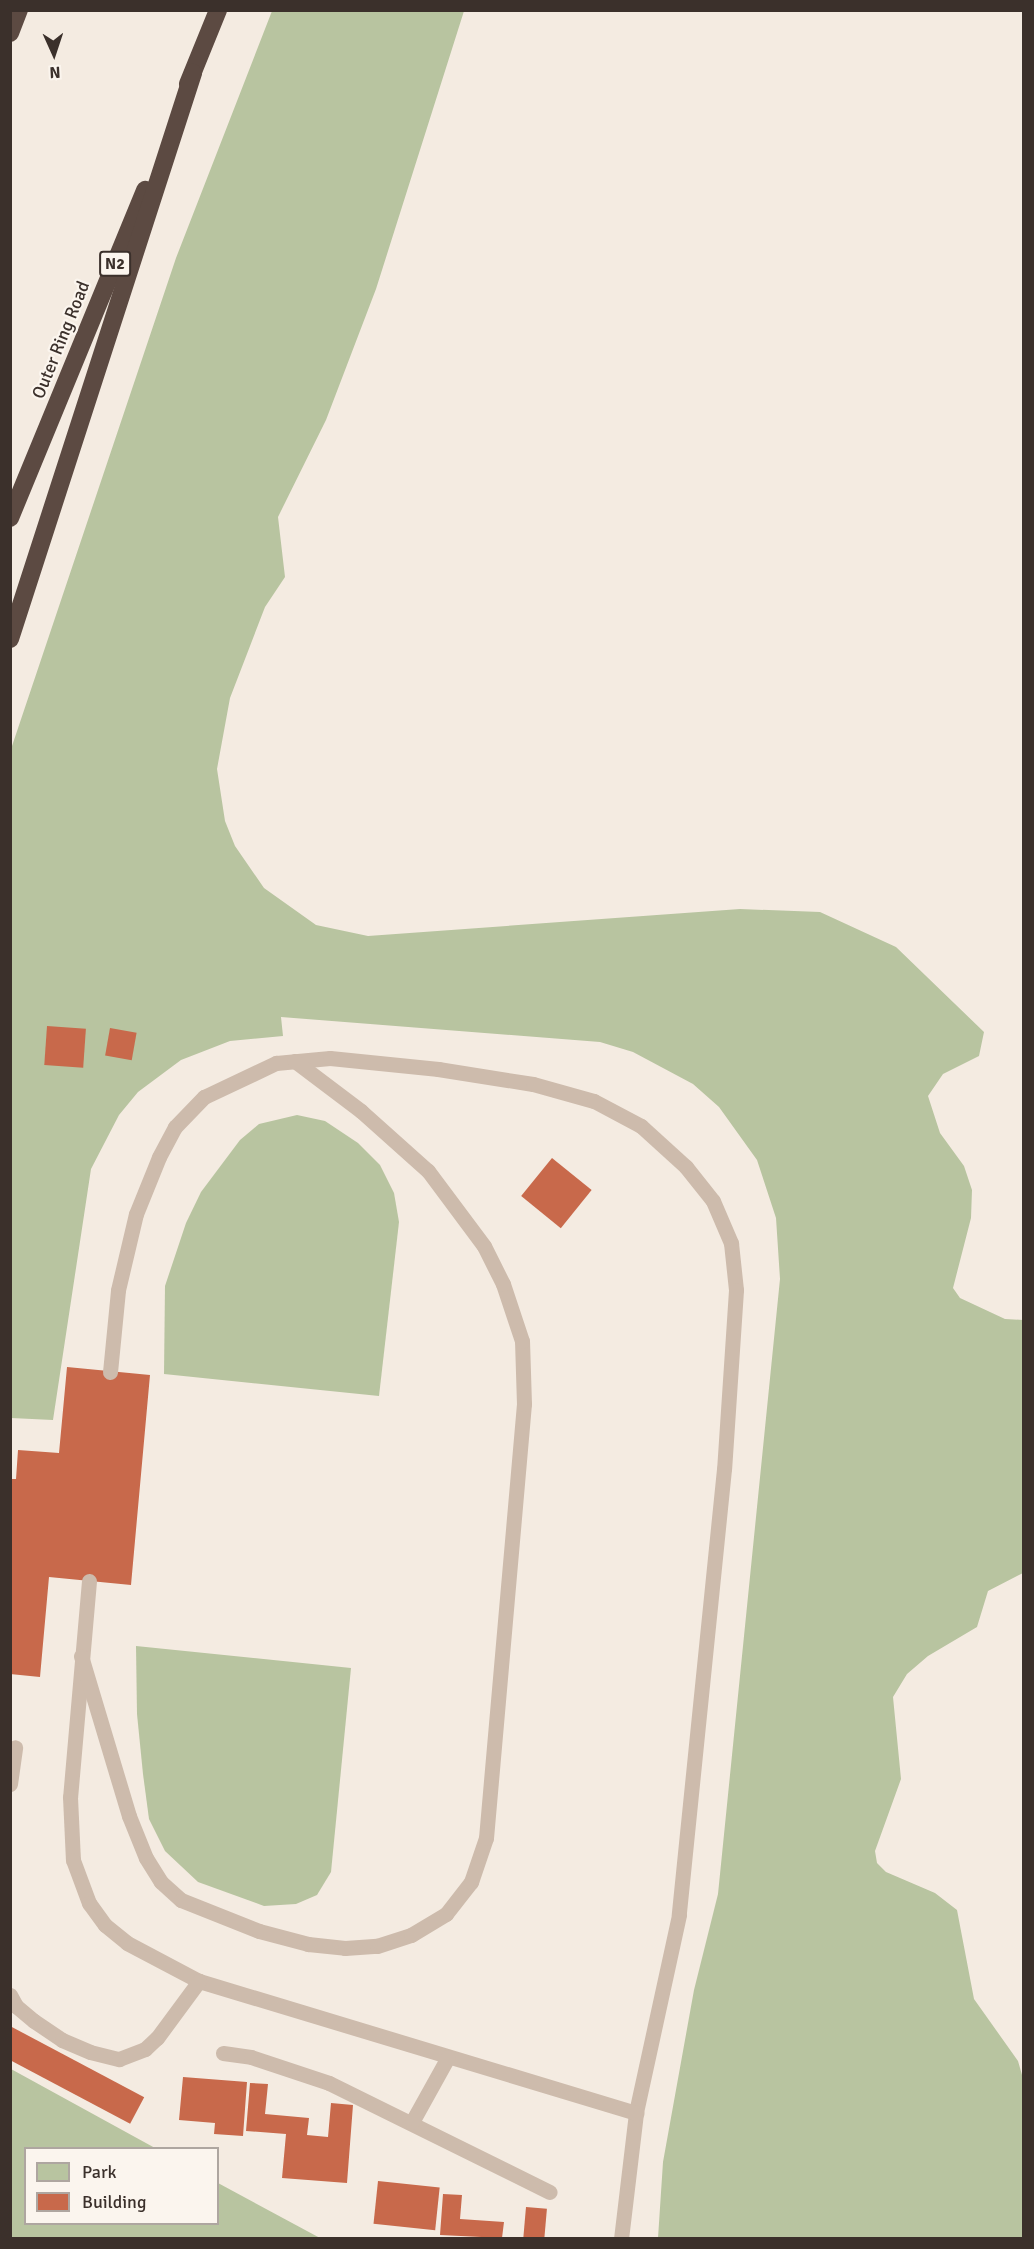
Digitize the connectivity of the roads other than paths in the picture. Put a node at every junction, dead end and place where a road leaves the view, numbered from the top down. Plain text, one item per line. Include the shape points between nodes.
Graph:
1 (19, 10) edge
2 (218, 10) edge
3 (10, 33) edge
4 (193, 73) junction
5 (10, 518) edge
6 (10, 639) edge
7 (295, 1061) junction
8 (110, 1372) dead end
9 (89, 1581) dead end
10 (81, 1656) junction
11 (15, 1747) dead end
12 (10, 1784) edge
13 (199, 1981) junction
14 (10, 1995) edge
15 (223, 2052) dead end
16 (448, 2057) junction
17 (636, 2113) junction
18 (412, 2122) junction
19 (550, 2192) dead end
20 (621, 2238) edge

1 - 3 highway
2 - 4 highway, Outer Ring Road / N2
4 - 5 highway, Outer Ring Road / N2
4 - 6 highway
7 - 8 lane via 276,1063 204,1097 175,1126 136,1214 118,1290
7 - 10 lane via 402,1145 434,1178 484,1246 503,1284 522,1341 524,1404 486,1838 471,1882 446,1914 411,1935 377,1946 345,1948 308,1944 260,1931 181,1900 161,1882 146,1858 129,1816
7 - 17 lane via 330,1058 438,1069 533,1084 594,1101 641,1126 686,1167 713,1201 731,1243 736,1290 724,1469 686,1860 679,1915
9 - 10 lane
10 - 13 lane via 70,1797 73,1860 89,1903 105,1925 127,1944
11 - 12 lane
13 - 14 lane via 157,2038 139,2052 120,2059 62,2040 16,2006
13 - 16 lane
15 - 18 lane via 295,2070
16 - 17 lane
16 - 18 lane
17 - 20 lane
18 - 19 lane

